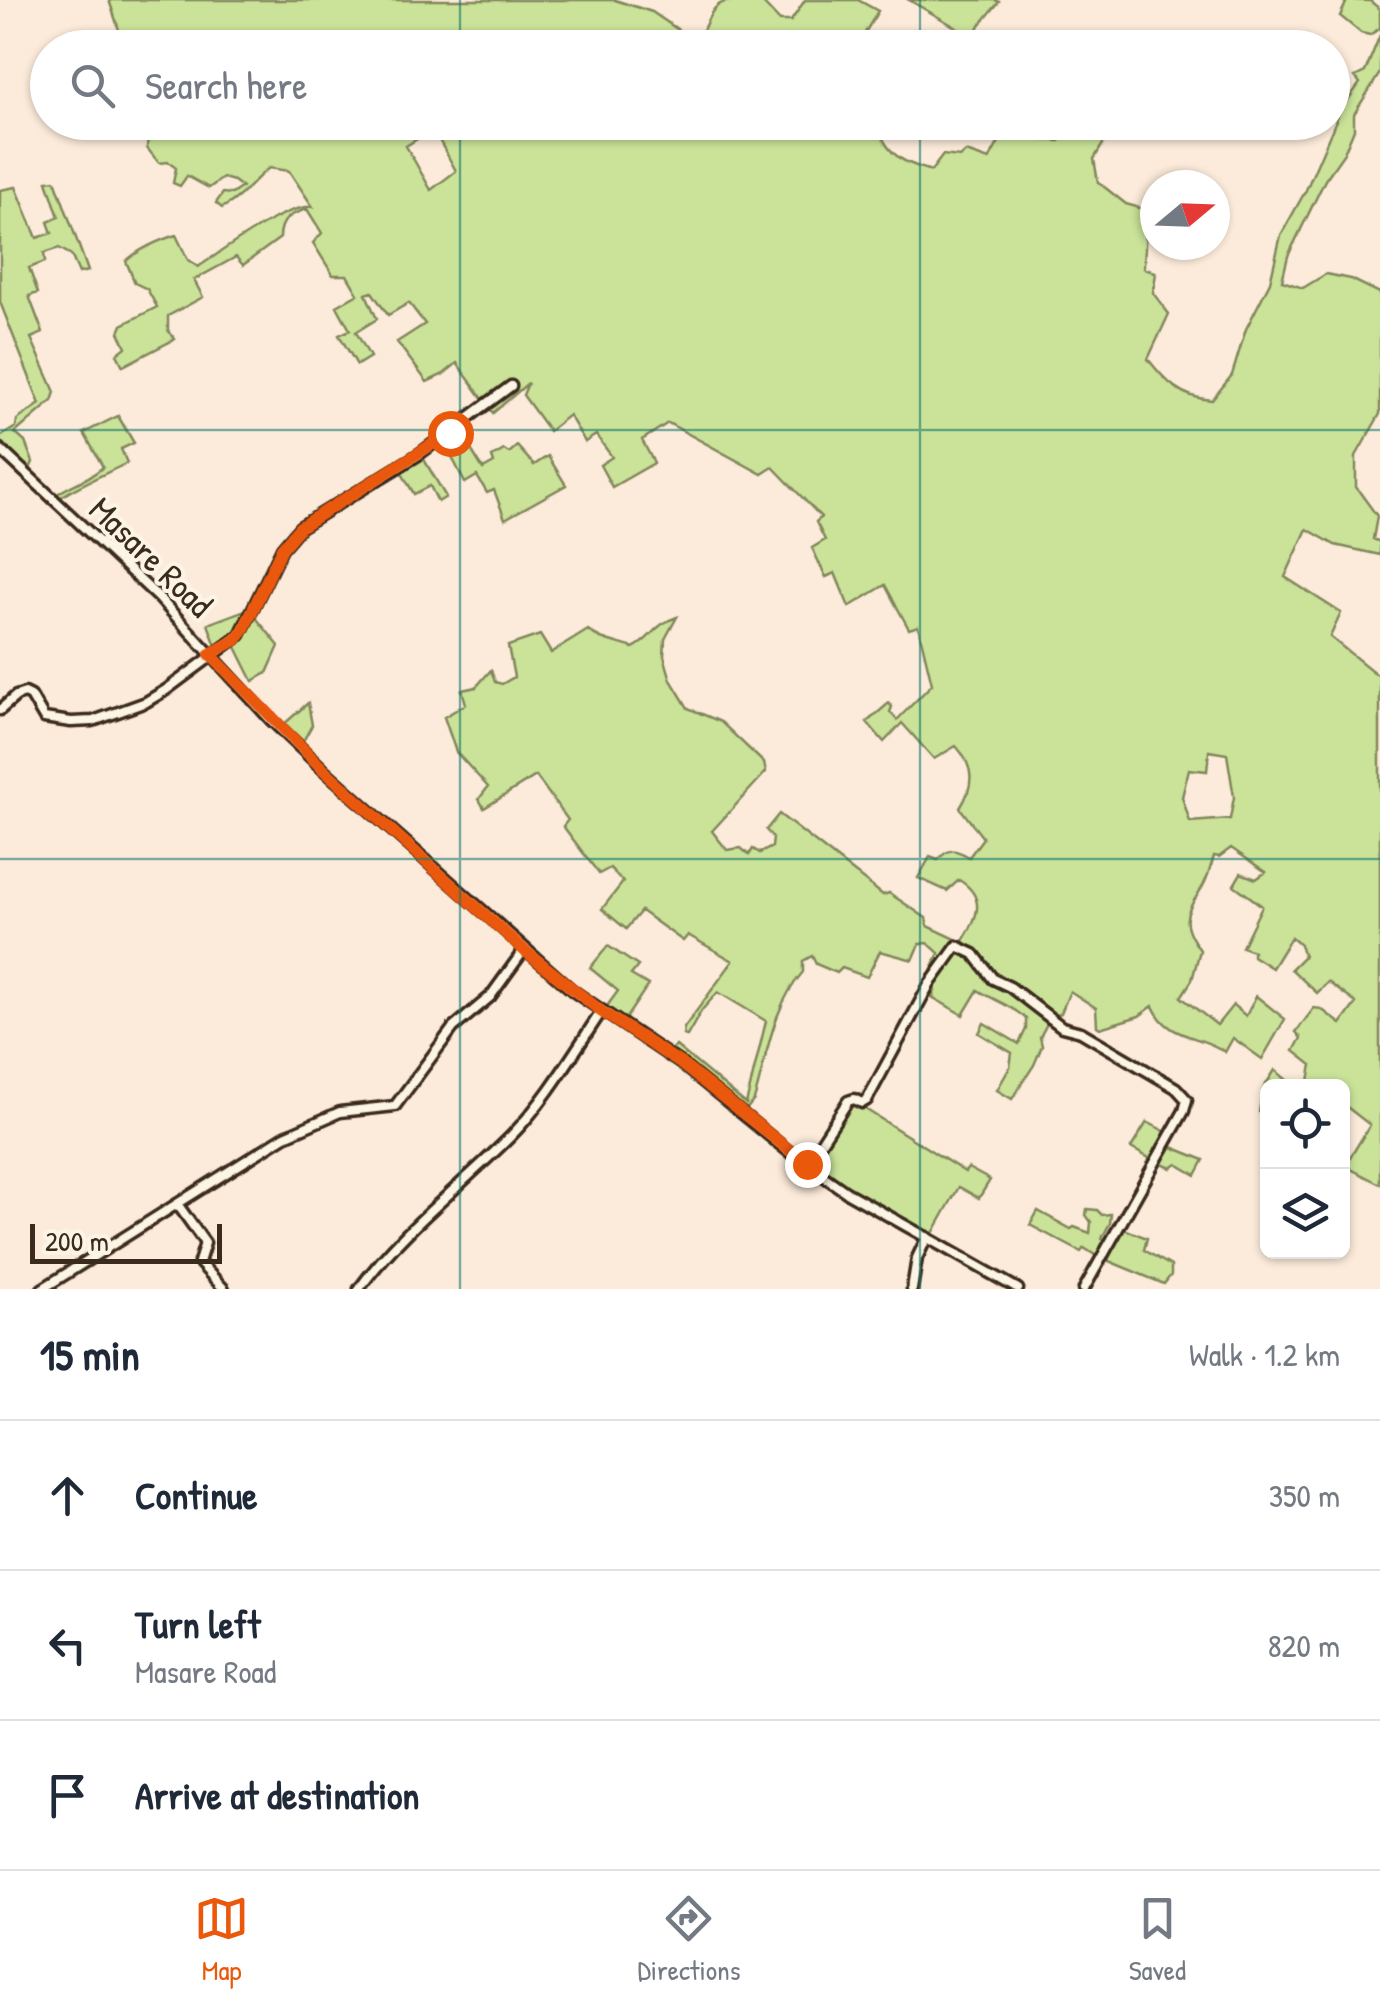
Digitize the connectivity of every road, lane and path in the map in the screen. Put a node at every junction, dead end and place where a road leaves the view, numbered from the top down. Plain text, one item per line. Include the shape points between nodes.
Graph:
1 (511, 386) dead end
2 (0, 449) edge
3 (210, 654) junction
4 (0, 710) edge
5 (524, 950) junction
6 (602, 1012) junction
7 (807, 1164) junction
8 (178, 1205) junction
9 (926, 1236) junction
10 (42, 1289) edge
11 (224, 1289) edge
12 (359, 1289) edge
13 (912, 1289) edge
14 (1018, 1289) edge
15 (1084, 1289) edge

1 - 3 street via 418,455 300,527 282,548 243,631
2 - 3 street, Masare Road
3 - 4 street via 146,702 92,720 46,719 24,693
3 - 5 street, Masare Road via 324,770
5 - 6 street, Masare Road
5 - 8 street via 395,1106 351,1109 306,1125
6 - 7 street, Masare Road via 680,1063
6 - 12 street via 518,1128
7 - 9 street, Masare Road
7 - 15 street via 848,1101 867,1100 956,946 970,952 993,979 1062,1028 1087,1036 1188,1100
8 - 10 street
8 - 11 street via 204,1243 201,1265
9 - 13 street
9 - 14 street, Masare Road

